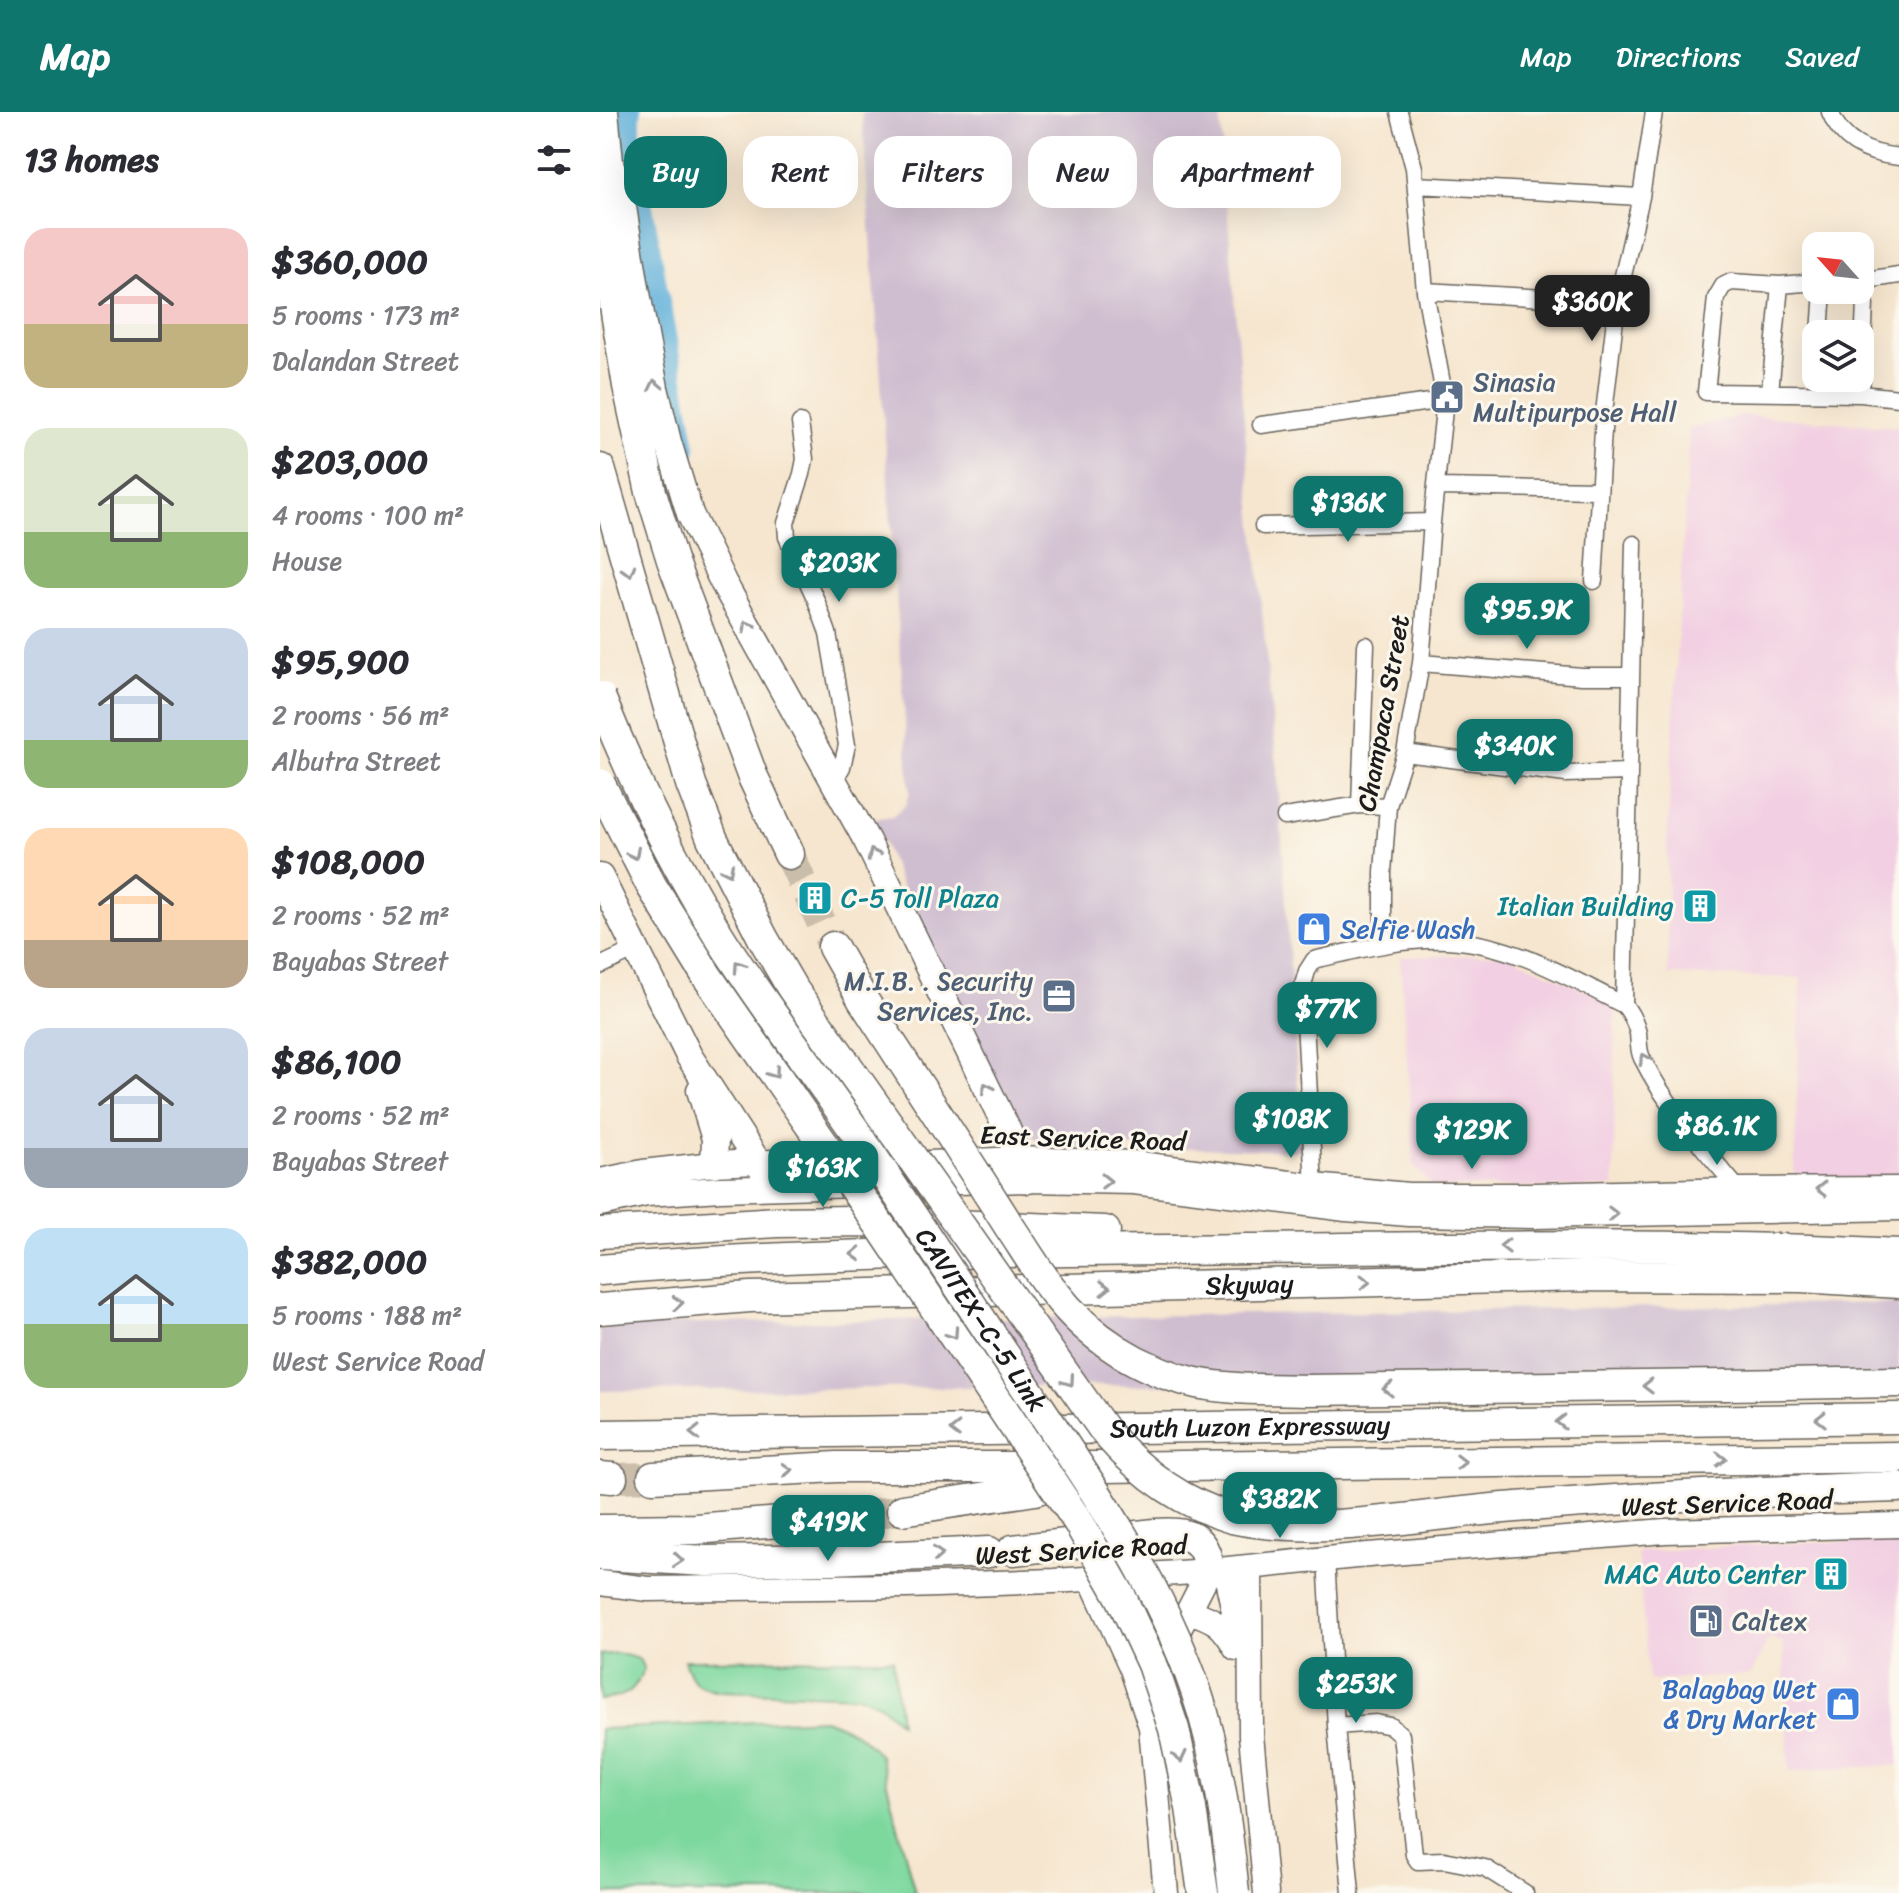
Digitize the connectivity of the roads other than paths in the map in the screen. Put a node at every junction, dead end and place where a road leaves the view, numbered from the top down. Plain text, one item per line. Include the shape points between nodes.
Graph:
1 (605, 112) edge
2 (1399, 112) edge
3 (1654, 112) edge
4 (1830, 112) edge
5 (1899, 157) edge
6 (611, 172) junction
7 (1416, 185) junction
8 (1641, 197) junction
9 (1899, 275) edge
10 (1874, 278) edge
11 (1802, 283) edge
12 (1780, 285) junction
13 (1425, 291) junction
14 (1617, 302) junction
15 (1863, 304) edge
16 (1802, 388) edge
17 (1770, 392) junction
18 (1851, 392) edge
19 (1861, 394) junction
20 (1899, 398) edge
21 (1445, 400) junction
22 (800, 423) dead end
23 (1261, 425) dead end
24 (600, 469) edge
25 (1437, 487) junction
26 (1598, 490) junction
27 (1432, 522) junction
28 (1263, 526) dead end
29 (1634, 544) dead end
30 (1594, 581) dead end
31 (1366, 645) dead end
32 (1421, 663) junction
33 (1631, 676) junction
34 (600, 697) edge
35 (1405, 753) junction
36 (1628, 772) junction
37 (834, 780) junction
38 (600, 784) edge
39 (1360, 805) junction
40 (1388, 806) junction
41 (1285, 817) dead end
42 (789, 854) tunnel mouth
43 (600, 877) edge
44 (1383, 944) junction
45 (833, 947) tunnel mouth
46 (636, 949) junction
47 (600, 966) edge
48 (1624, 1005) junction
49 (689, 1056) junction
50 (757, 1162) junction
51 (714, 1164) junction
52 (1023, 1170) junction
53 (600, 1181) edge
54 (773, 1186) junction
55 (1314, 1186) junction
56 (1899, 1189) edge
57 (1739, 1190) junction
58 (600, 1204) edge
59 (1408, 1204) junction
60 (1899, 1208) edge
61 (600, 1233) edge
62 (1242, 1249) junction
63 (1899, 1254) edge
64 (600, 1270) edge
65 (1899, 1283) edge
66 (600, 1309) edge
67 (1899, 1382) edge
68 (1899, 1418) edge
69 (600, 1435) edge
70 (1899, 1457) edge
71 (1103, 1467) junction
72 (653, 1477) tunnel mouth
73 (1899, 1487) edge
74 (902, 1510) tunnel mouth
75 (863, 1515) tunnel mouth
76 (1899, 1525) edge
77 (600, 1530) edge
78 (600, 1555) edge
79 (1326, 1559) junction
80 (1228, 1569) junction
81 (1091, 1579) junction
82 (600, 1583) edge
83 (1189, 1611) junction
84 (1236, 1648) junction
85 (1336, 1726) junction
86 (1151, 1727) junction
87 (1251, 1735) junction
88 (1166, 1893) edge
89 (1203, 1893) edge
90 (1234, 1893) edge
91 (1266, 1893) edge
92 (1351, 1893) edge
93 (1525, 1893) edge

1 - 6 main road
2 - 7 street, Champaca Street
3 - 8 street
4 - 5 street via 1835,125 1860,148
37 -> 6 main road via 723,582 682,492 655,388 621,195
6 - 42 highway via 602,199 604,238 651,492 752,775
7 - 8 street
7 - 13 street, Champaca Street
8 - 14 street
9 - 10 street
11 - 12 street
12 - 17 street
12 - 17 street via 1723,286 1716,298 1706,392
13 - 14 street
13 - 21 street, Champaca Street
14 - 26 street
15 - 19 street
16 - 17 street
18 - 19 street
19 - 20 street
21 - 23 street
21 - 25 street, Champaca Street
22 - 37 street via 805,459 786,523 787,537 828,633 847,745
24 -> 73 highway, bridge via 687,769 712,838 777,964 1094,1418 1146,1474 1218,1514 1321,1526 1664,1496
25 - 26 street
25 - 27 street, Champaca Street
26 - 30 street
27 - 28 street
27 - 32 street, Champaca Street
29 - 33 street
31 - 39 street
32 - 33 street
32 - 35 street, Champaca Street
33 - 36 street
90 -> 34 highway, CAVITEX–C-5 Link, bridge via 1220,1787 1203,1712 1160,1603 1096,1493 707,915 656,822
35 - 36 street via 1566,774
35 - 40 street, Champaca Street
36 - 48 street
52 -> 37 main road
38 -> 89 highway, CAVITEX–C-5 Link, bridge via 651,885 707,976 1079,1523 1121,1597 1174,1729
39 - 40 street
39 - 41 street
40 - 44 street, Champaca Street
43 - 46 main road
44 - 48 street via 1447,940 1499,948
44 - 55 street via 1314,960 1303,985
67 -> 45 highway, bridge via 1307,1390 1216,1386 1163,1372 1108,1345 1042,1277
46 - 47 street
46 - 49 main road
57 -> 48 street via 1672,1107 1640,1054 1632,1015
49 - 50 main road
49 - 51 main road via 715,1139
50 - 51 main road, East Service Road
50 - 52 main road, East Service Road
50 - 54 main road
51 - 53 main road, East Service Road
52 - 54 main road, East Service Road via 909,1185
52 - 55 main road, East Service Road via 1132,1163
52 -> 59 main road, East Service Road via 1346,1209
54 - 58 main road, East Service Road via 647,1194
55 - 59 main road, East Service Road
56 -> 57 main road, East Service Road
57 - 59 main road, East Service Road
59 -> 60 main road, East Service Road via 1535,1216
61 - 62 highway, Skyway via 854,1221 1180,1234
63 -> 62 highway, Skyway via 1583,1246
62 -> 64 highway, Skyway via 875,1253
66 -> 65 highway, Skyway via 750,1297 1582,1276
68 -> 69 highway, South Luzon Expressway
71 -> 70 highway, South Luzon Expressway
72 -> 71 highway, South Luzon Expressway via 837,1467
71 - 74 highway, South Luzon Expressway via 1035,1490
75 - 77 highway via 696,1529
76 - 79 main road, West Service Road via 1665,1531
78 -> 80 highway via 707,1561 832,1559 1001,1551 1176,1533 1199,1541 1206,1555
79 - 80 main road, West Service Road
79 - 85 street
80 - 81 main road, West Service Road
80 - 83 main road
80 - 84 main road
80 - 87 main road
81 - 82 main road, West Service Road via 679,1589
81 - 86 main road via 1132,1669
83 - 84 main road via 1216,1623
83 - 86 main road via 1158,1681
84 - 87 main road
85 - 92 street
85 - 93 street via 1376,1723 1401,1735 1418,1861 1485,1868
86 - 88 main road
87 - 91 main road

